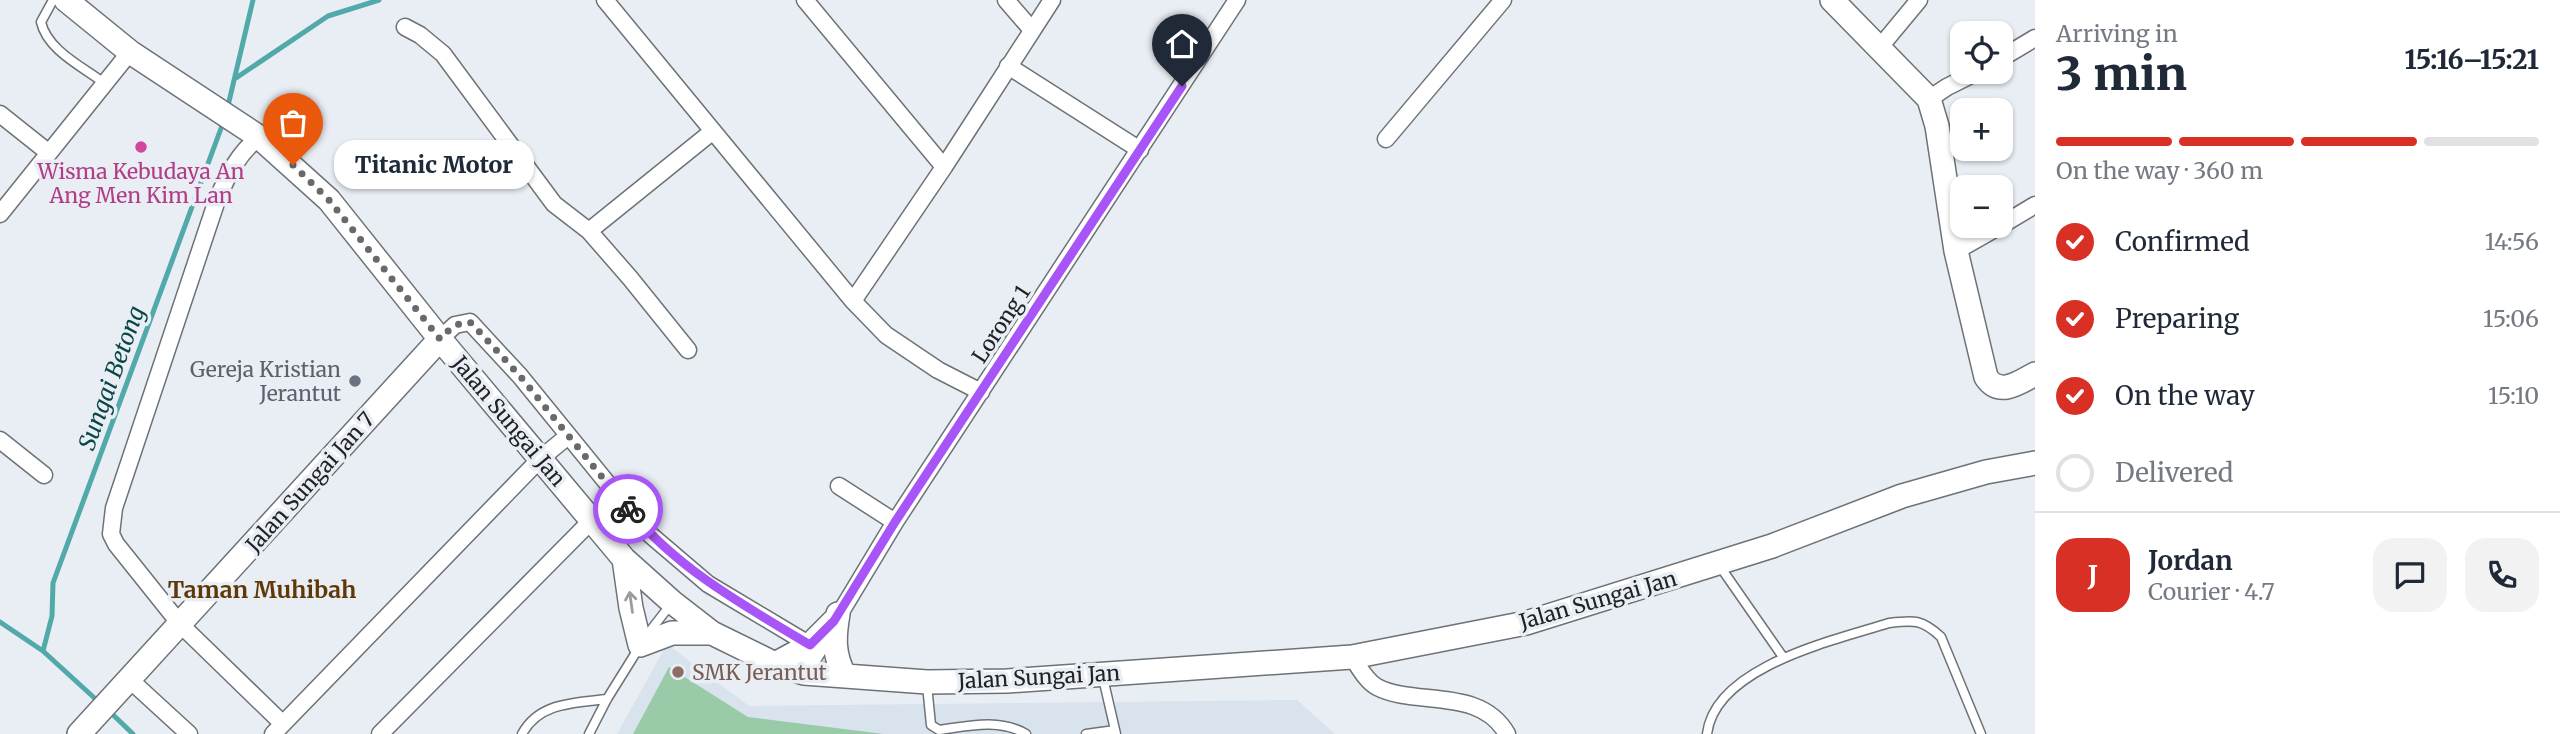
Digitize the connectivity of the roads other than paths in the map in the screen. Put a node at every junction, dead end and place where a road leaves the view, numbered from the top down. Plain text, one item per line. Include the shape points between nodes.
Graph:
1 (53, 0) edge
2 (66, 0) edge
3 (605, 0) edge
4 (804, 0) edge
5 (1006, 0) edge
6 (1052, 0) edge
7 (1237, 0) edge
8 (1503, 0) edge
9 (1832, 0) edge
10 (1919, 0) edge
11 (405, 27) dead end
12 (1031, 29) junction
13 (2035, 38) edge
14 (1880, 47) junction
15 (2013, 51) edge
16 (130, 52) junction
17 (1008, 66) junction
18 (104, 83) junction
19 (1953, 84) edge
20 (1929, 99) junction
21 (0, 114) edge
22 (713, 131) junction
23 (252, 133) junction
24 (1386, 139) dead end
25 (1140, 150) junction
26 (49, 153) junction
27 (944, 167) junction
28 (2035, 205) edge
29 (0, 214) edge
30 (2013, 218) edge
31 (589, 231) junction
32 (1979, 238) edge
33 (1956, 251) junction
34 (853, 301) junction
35 (440, 339) junction
36 (688, 350) dead end
37 (2035, 373) edge
38 (981, 392) junction
39 (568, 436) junction
40 (0, 440) edge
41 (540, 459) junction
42 (2035, 463) edge
43 (44, 475) dead end
44 (839, 485) dead end
45 (593, 519) junction
46 (895, 522) junction
47 (624, 559) junction
48 (1718, 564) junction
49 (672, 602) junction
50 (836, 617) junction
51 (180, 624) junction
52 (712, 633) junction
53 (640, 645) junction
54 (810, 645) junction
55 (1352, 657) junction
56 (1783, 657) junction
57 (775, 664) junction
58 (804, 673) junction
59 (1102, 675) junction
60 (845, 676) junction
61 (927, 682) junction
62 (126, 683) junction
63 (607, 699) junction
64 (278, 729) edge
65 (1116, 732) edge
66 (1096, 733) edge
67 (79, 734) edge
68 (189, 734) edge
69 (380, 734) edge
70 (522, 734) edge
71 (589, 734) edge
72 (1026, 734) edge
73 (1086, 734) edge
74 (1507, 734) edge
75 (1707, 734) edge
76 (1981, 734) edge

1 - 18 lane via 41,22 45,35
2 - 16 main road, Jalan Sungai Jan
3 - 22 street
4 - 27 street
5 - 12 street
6 - 12 street
7 - 25 street, Lorong 1
8 - 24 street
9 - 14 main road
10 - 14 street
11 - 31 street via 443,54 554,204
12 - 17 street
13 - 15 street
14 - 20 main road
16 - 18 street
16 - 23 main road, Jalan Sungai Jan
17 - 25 street
17 - 27 street
18 - 26 street
19 - 20 street
20 - 33 main road
21 - 26 street
22 - 31 street
22 - 34 street
23 - 35 main road, Jalan Sungai Jan via 329,200
23 - 51 street via 217,200 111,523 116,544
25 - 38 street, Lorong 1
26 - 29 street
27 - 34 street
28 - 30 street
31 - 36 street
32 - 33 street
33 - 37 main road via 1986,377 1998,387 2009,387
34 - 38 street via 886,335
35 - 39 street via 455,325 470,322
35 - 41 main road, Jalan Sungai Jan
35 - 51 main road, Jalan Sungai Jan 7
38 - 46 street, Lorong 1
39 - 41 street
39 - 54 street via 647,532 708,584
40 - 43 street
41 - 45 main road, Jalan Sungai Jan
41 - 64 street
42 - 48 main road, Jalan Sungai Jan via 1902,496
44 - 46 street
45 - 47 main road, Jalan Sungai Jan
45 - 69 street
46 - 50 street, Lorong 1
47 - 49 main road, Jalan Sungai Jan
53 -> 47 main road
48 - 55 main road, Jalan Sungai Jan via 1526,623
48 - 56 lane
49 - 52 main road, Jalan Sungai Jan
49 - 53 lane
50 - 54 main road
50 - 58 street, Lorong 1
50 - 60 main road via 833,638
51 - 62 main road, Jalan Sungai Jan 7
51 - 64 street
52 - 53 main road via 672,633
52 - 57 main road, Jalan Sungai Jan
53 - 63 lane
54 - 57 main road
55 - 59 main road, Jalan Sungai Jan
55 - 74 street via 1376,686 1461,703 1499,721
56 - 75 lane via 1760,668 1726,697
56 - 76 lane via 1889,623 1919,621 1941,637
57 - 58 main road, Jalan Sungai Jan
58 - 60 main road, Jalan Sungai Jan
59 - 61 main road, Jalan Sungai Jan
59 - 65 lane
60 - 61 main road, Jalan Sungai Jan
61 - 72 lane via 934,728 986,724 1009,726
62 - 67 main road, Jalan Sungai Jan 7
62 - 68 street
63 - 70 lane via 554,705 528,723
63 - 71 lane
65 - 66 lane
66 - 73 lane

